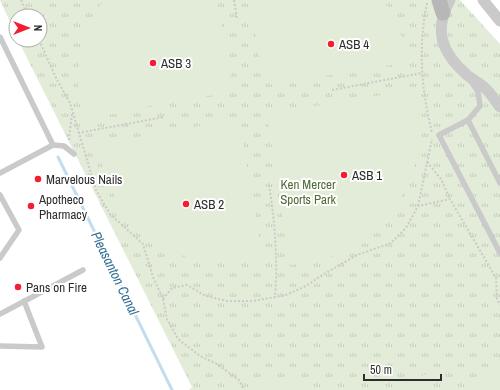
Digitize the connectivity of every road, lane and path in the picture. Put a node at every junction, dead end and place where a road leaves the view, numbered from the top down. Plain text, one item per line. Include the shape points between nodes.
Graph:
1 (234, 0) edge
2 (427, 0) edge
3 (483, 0) edge
4 (444, 4) edge
5 (237, 19) dead end
6 (500, 22) edge
7 (0, 37) edge
8 (43, 48) edge
9 (422, 73) junction
10 (468, 76) junction
11 (332, 90) dead end
12 (500, 107) edge
13 (72, 110) junction
14 (164, 117) dead end
15 (468, 120) junction
16 (78, 133) junction
17 (54, 145) junction
18 (68, 148) junction
19 (74, 154) dead end
20 (427, 162) junction
21 (0, 173) edge
22 (500, 183) edge
23 (269, 185) dead end
24 (0, 195) edge
25 (450, 199) junction
26 (418, 206) junction
27 (500, 253) edge
28 (0, 258) edge
29 (84, 270) dead end
30 (275, 297) junction
31 (163, 299) junction
32 (24, 301) junction
33 (500, 305) edge
34 (0, 314) edge
35 (0, 346) edge
36 (244, 390) edge

1 - 5 path
2 - 9 path via 420,46
3 - 6 street
4 - 10 street via 440,24 447,51 451,59
7 - 17 lane
8 - 13 path
9 - 11 path
9 - 20 path via 432,135
10 - 12 street via 485,88
10 - 15 lane via 478,92 480,106
13 - 16 path
13 - 18 path
14 - 16 path
15 - 22 lane
15 - 27 lane via 439,135
16 - 31 path via 96,190 110,214 143,244
17 - 18 lane
17 - 21 lane
18 - 19 lane
20 - 25 path via 441,179
20 - 26 path
23 - 30 path via 275,226
24 - 28 lane via 19,230
25 - 26 path
25 - 33 path via 496,278 497,299
26 - 30 path via 406,228 391,243 357,256 306,286
29 - 32 lane
30 - 31 path via 253,301 226,301 206,296 187,285 172,288
31 - 36 path via 167,319 178,339 239,380
32 - 34 lane
32 - 35 lane via 42,347

